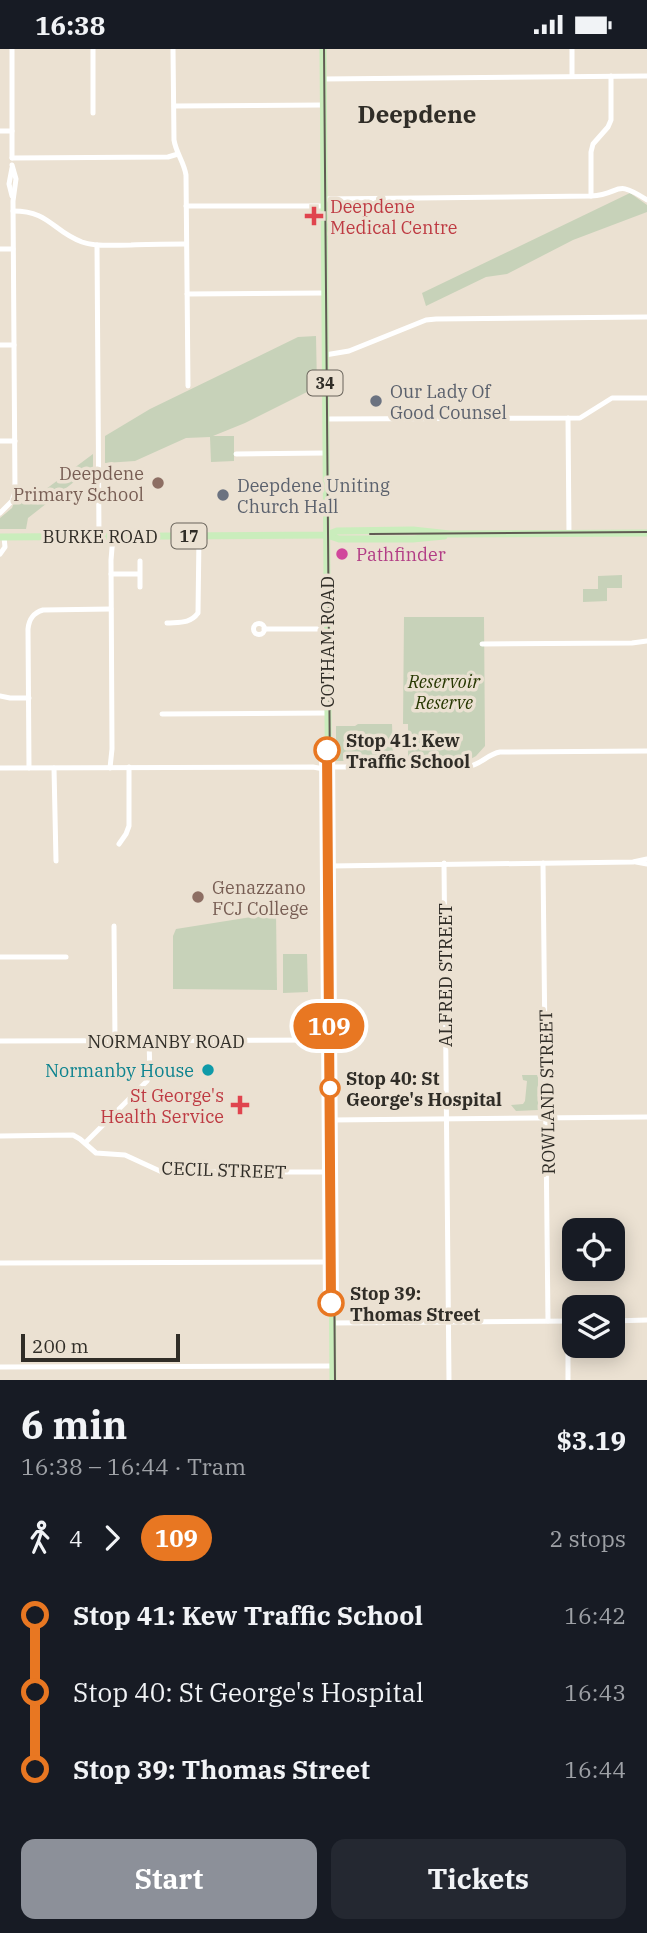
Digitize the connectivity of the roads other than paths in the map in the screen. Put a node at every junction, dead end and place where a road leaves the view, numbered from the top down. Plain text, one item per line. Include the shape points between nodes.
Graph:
1 (12, 49) edge
2 (93, 49) edge
3 (173, 49) edge
4 (323, 49) edge
5 (572, 49) edge
6 (572, 76) junction
7 (611, 76) junction
8 (647, 76) edge
9 (323, 79) junction
10 (174, 106) junction
11 (323, 106) junction
12 (93, 113) dead end
13 (0, 131) edge
14 (12, 131) junction
15 (178, 154) junction
16 (12, 161) junction
17 (591, 196) junction
18 (647, 200) edge
19 (324, 202) junction
20 (186, 206) junction
21 (13, 211) junction
22 (186, 244) junction
23 (97, 245) junction
24 (0, 249) edge
25 (13, 249) junction
26 (325, 293) junction
27 (187, 294) junction
28 (647, 317) edge
29 (0, 345) edge
30 (14, 345) junction
31 (325, 355) junction
32 (188, 386) dead end
33 (647, 398) edge
34 (568, 418) junction
35 (326, 419) junction
36 (0, 441) edge
37 (15, 441) junction
38 (326, 453) junction
39 (236, 454) dead end
40 (1, 511) edge
41 (647, 533) edge
42 (569, 534) junction
43 (327, 535) junction
44 (99, 536) junction
45 (111, 536) junction
46 (199, 536) junction
47 (2, 537) edge
48 (1, 553) edge
49 (140, 561) dead end
50 (111, 574) junction
51 (139, 574) junction
52 (140, 587) dead end
53 (111, 609) junction
54 (167, 623) dead end
55 (264, 629) dead end
56 (327, 629) junction
57 (647, 643) edge
58 (482, 644) dead end
59 (0, 696) edge
60 (29, 698) junction
61 (328, 713) junction
62 (162, 714) dead end
63 (647, 751) edge
64 (130, 767) junction
65 (328, 767) junction
66 (0, 768) edge
67 (29, 768) junction
68 (54, 768) junction
69 (112, 768) junction
70 (119, 843) dead end
71 (56, 861) dead end
72 (647, 862) edge
73 (444, 863) junction
74 (543, 863) junction
75 (330, 866) junction
76 (114, 926) dead end
77 (0, 957) edge
78 (66, 957) dead end
79 (331, 1040) junction
80 (0, 1041) edge
81 (115, 1041) junction
82 (149, 1041) junction
83 (647, 1117) edge
84 (547, 1118) junction
85 (446, 1119) junction
86 (331, 1120) junction
87 (0, 1136) edge
88 (85, 1143) junction
89 (332, 1173) junction
90 (332, 1262) junction
91 (0, 1263) edge
92 (647, 1320) edge
93 (449, 1321) junction
94 (548, 1321) junction
95 (562, 1321) edge
96 (625, 1321) edge
97 (333, 1323) junction
98 (569, 1358) edge
99 (333, 1366) junction
100 (0, 1367) edge
101 (333, 1380) edge
102 (449, 1380) edge
103 (568, 1380) edge

1 - 14 street
2 - 12 street
3 - 10 street
4 - 9 main road, 34
5 - 6 street
6 - 7 street
6 - 9 street
7 - 8 street
7 - 17 street via 611,120 593,144
9 - 11 main road, 34
10 - 11 street
10 - 15 street
11 - 19 main road, 34
13 - 14 street
14 - 16 street
15 - 16 street
15 - 20 street via 185,170
16 - 21 street via 16,179
17 - 18 street via 620,187
17 - 19 street
19 - 20 street
19 - 26 main road, 34
20 - 22 street
21 - 23 street via 42,216 72,237
21 - 25 street
22 - 23 street
22 - 27 street
23 - 44 street
24 - 25 street
25 - 30 street
26 - 27 street
26 - 31 main road, 34
27 - 32 street
28 - 31 street via 426,320 349,351
29 - 30 street
30 - 37 street
31 - 35 main road, 34
33 - 34 street via 612,398 580,418
34 - 35 street
34 - 42 street
35 - 38 main road, 34
36 - 37 street
37 - 40 street via 15,492
38 - 39 street
38 - 43 main road, 34
41 - 42 main road, BURKE ROAD / 17
42 - 43 main road, BURKE ROAD / 17 via 392,530
43 - 46 main road, BURKE ROAD / 17
43 - 56 main road, COTHAM ROAD / 34
44 - 45 main road, BURKE ROAD / 17
44 - 47 main road, BURKE ROAD / 17
45 - 46 main road, BURKE ROAD / 17
45 - 50 street
46 - 54 street via 198,613 188,622
47 - 48 street via 5,547
49 - 51 street
50 - 51 street
50 - 53 street
51 - 52 street
53 - 60 street via 46,609 34,614 29,626
53 - 69 street
55 - 56 street
56 - 61 main road, COTHAM ROAD / 34
57 - 58 street
59 - 60 street
60 - 67 street
61 - 62 street
61 - 65 main road, COTHAM ROAD / 34
63 - 65 street via 500,752 467,767
64 - 65 street
64 - 69 street
64 - 70 street via 129,826
65 - 75 main road, COTHAM ROAD / 34
66 - 67 street
67 - 68 street
68 - 69 street
68 - 71 street
72 - 74 street
73 - 74 street
73 - 75 street
73 - 85 street, ALFRED STREET
74 - 84 street, ROWLAND STREET
75 - 79 main road, COTHAM ROAD / 34
76 - 81 street
77 - 78 street
79 - 82 street, NORMANBY ROAD
79 - 86 main road, COTHAM ROAD / 34
80 - 81 street, NORMANBY ROAD
81 - 82 street, NORMANBY ROAD
82 - 88 street via 149,1079
83 - 84 street
84 - 85 street
84 - 94 street, ROWLAND STREET
85 - 86 street
85 - 93 street, ALFRED STREET
86 - 89 main road, COTHAM ROAD / 34
87 - 88 street, CECIL STREET via 73,1135
88 - 89 street, CECIL STREET via 96,1153 125,1155 162,1172
89 - 90 main road, COTHAM ROAD / 34
90 - 91 street
90 - 97 main road, COTHAM ROAD / 34
92 - 96 street
93 - 94 street
93 - 97 street
93 - 102 street, ALFRED STREET
94 - 95 street
97 - 99 main road, COTHAM ROAD / 34
98 - 103 street
99 - 100 street
99 - 101 main road, COTHAM ROAD / 34

